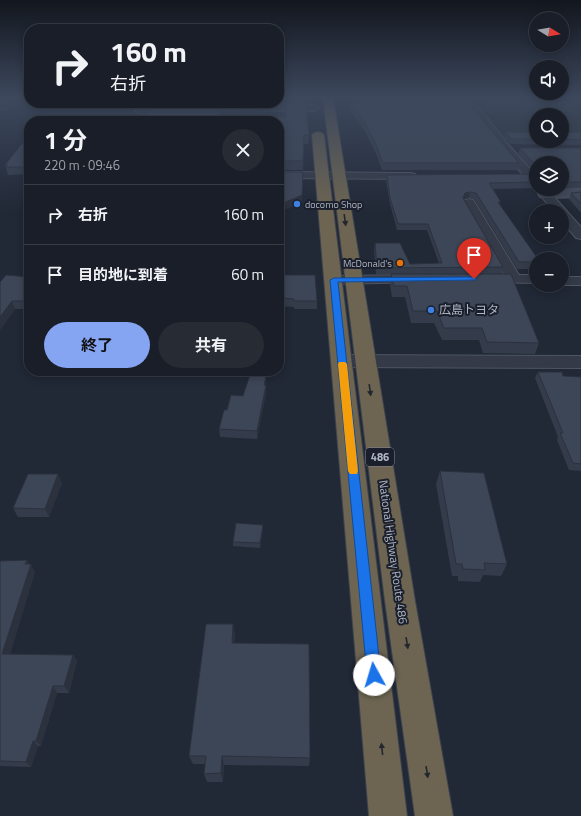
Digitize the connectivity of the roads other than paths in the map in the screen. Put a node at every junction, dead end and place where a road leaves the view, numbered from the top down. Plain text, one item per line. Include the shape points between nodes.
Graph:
1 (325, 136) edge
2 (497, 136) edge
3 (522, 149) edge
4 (507, 150) junction
5 (331, 174) junction
6 (284, 175) edge
7 (513, 175) edge
8 (529, 175) edge
9 (419, 176) edge
10 (529, 181) edge
11 (569, 191) edge
12 (581, 193) edge
13 (547, 196) edge
14 (469, 203) dead end
15 (554, 204) edge
16 (569, 221) edge
17 (581, 235) edge
18 (344, 279) junction
19 (432, 279) edge
20 (470, 279) edge
21 (514, 279) junction
22 (529, 280) edge
23 (569, 280) edge
24 (581, 281) edge
25 (342, 361) junction
26 (366, 361) junction
27 (581, 362) edge
28 (388, 816) edge
29 (434, 816) edge

1 - 5 highway, National Highway Route 486 / 486
2 - 4 street
3 - 4 street
4 - 8 street
5 - 6 street
5 - 9 street
5 - 18 highway, National Highway Route 486 / 486
7 - 10 street
11 - 12 street
13 - 15 street
14 - 21 street
16 - 17 street
18 - 19 street
18 - 25 highway, National Highway Route 486 / 486
18 - 26 highway, National Highway Route 486 / 486
20 - 21 street
21 - 22 street
23 - 24 street
25 - 26 street
28 -> 25 highway, National Highway Route 486 / 486
26 - 27 street
26 -> 29 highway, National Highway Route 486 / 486

